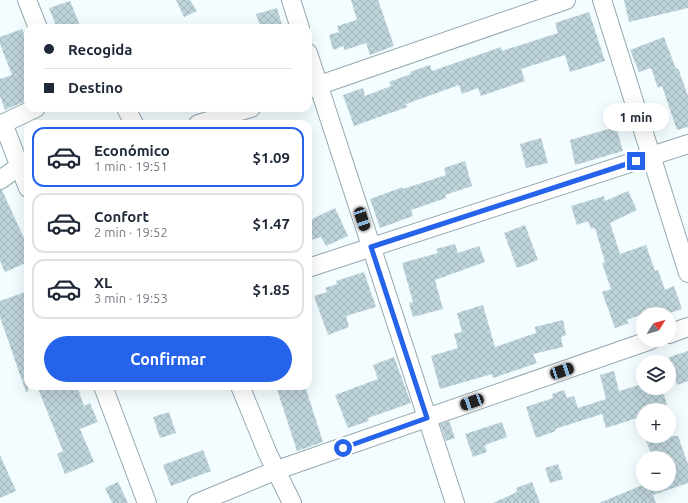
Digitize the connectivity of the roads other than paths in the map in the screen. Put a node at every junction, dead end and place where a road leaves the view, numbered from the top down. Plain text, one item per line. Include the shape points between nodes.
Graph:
1 (27, 0) edge
2 (291, 0) edge
3 (566, 0) edge
4 (602, 0) edge
5 (36, 24) edge
6 (299, 24) edge
7 (313, 87) edge
8 (28, 112) edge
9 (238, 112) edge
10 (211, 120) edge
11 (2, 124) edge
12 (688, 144) edge
13 (651, 156) junction
14 (20, 166) junction
15 (24, 177) edge
16 (0, 180) edge
17 (371, 247) junction
18 (312, 267) edge
19 (688, 274) edge
20 (688, 327) edge
21 (676, 331) edge
22 (636, 345) edge
23 (105, 390) edge
24 (242, 390) edge
25 (427, 418) junction
26 (277, 470) junction
27 (147, 503) edge
28 (197, 503) edge
29 (292, 503) edge
30 (455, 503) edge

1 - 5 street
2 - 6 street
3 - 7 street
4 - 13 street
7 - 17 street
8 - 11 street
9 - 10 street
11 - 14 street
12 - 13 street
13 - 17 street
13 - 19 street
14 - 15 street
14 - 16 street
17 - 18 street
17 - 25 street
20 - 21 street
22 - 25 street
23 - 27 street
24 - 26 street
25 - 26 street
25 - 30 street
26 - 28 street
26 - 29 street

